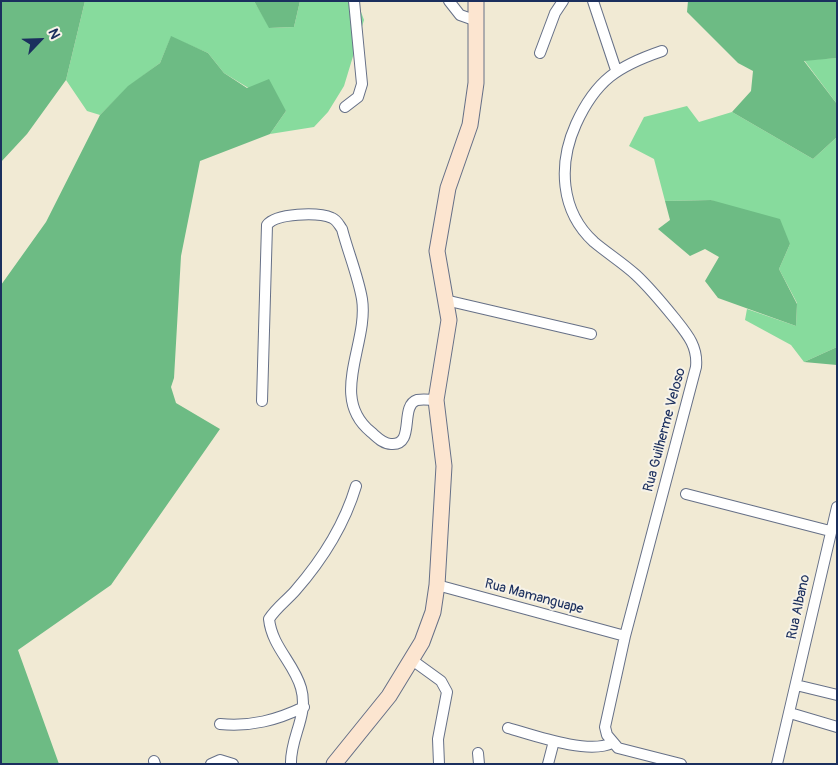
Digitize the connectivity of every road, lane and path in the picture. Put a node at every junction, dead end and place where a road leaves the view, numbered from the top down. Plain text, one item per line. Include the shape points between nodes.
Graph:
1 (354, 1) edge
2 (450, 1) edge
3 (476, 1) edge
4 (563, 1) edge
5 (593, 1) edge
6 (477, 20) junction
7 (662, 51) dead end
8 (540, 53) dead end
9 (616, 70) junction
10 (345, 107) dead end
11 (445, 300) junction
12 (590, 334) dead end
13 (436, 400) junction
14 (262, 401) dead end
15 (356, 486) dead end
16 (686, 494) dead end
17 (837, 507) edge
18 (830, 531) junction
19 (437, 585) junction
20 (625, 636) junction
21 (412, 660) junction
22 (796, 686) junction
23 (837, 695) edge
24 (304, 707) junction
25 (790, 713) junction
26 (220, 724) dead end
27 (508, 728) dead end
28 (837, 728) edge
29 (554, 741) junction
30 (612, 743) junction
31 (478, 753) dead end
32 (211, 764) edge
33 (233, 764) edge
34 (291, 764) edge
35 (334, 764) edge
36 (440, 764) edge
37 (479, 764) edge
38 (548, 764) edge
39 (681, 764) edge
40 (776, 764) edge

1 - 10 street via 362,84 358,97
2 - 6 street via 460,15
3 - 6 street
4 - 8 street via 555,12
5 - 9 street
6 - 11 street via 476,83 470,125 448,188 437,251
7 - 9 street, Rua Guilherme Veloso
9 - 20 street, Rua Guilherme Veloso via 598,87 567,143 566,186 570,212 593,241 654,293 683,328 697,355
11 - 12 street
11 - 13 street via 448,334
13 - 14 street via 412,403 405,435 400,441 392,444 383,442 367,429 350,396 362,300 342,229 331,217 301,215 278,217 267,225
13 - 19 street via 444,466
15 - 24 street via 330,546 311,573 269,619 276,646 301,688
16 - 18 street
17 - 18 street, Rua Albano
18 - 22 street, Rua Albano
19 - 20 street, Rua Mamanguape
19 - 21 street via 432,612
20 - 30 street, Rua Guilherme Veloso via 606,727
21 - 35 street via 389,696
21 - 36 street via 441,681 447,692 438,739
22 - 23 street
22 - 25 street, Rua Albano
24 - 26 street via 266,722 241,726
24 - 34 street
25 - 28 street
25 - 40 street, Rua Albano
27 - 29 street
29 - 30 street via 599,748
29 - 38 street
30 - 39 street via 618,748
31 - 37 street
32 - 33 street via 220,760

